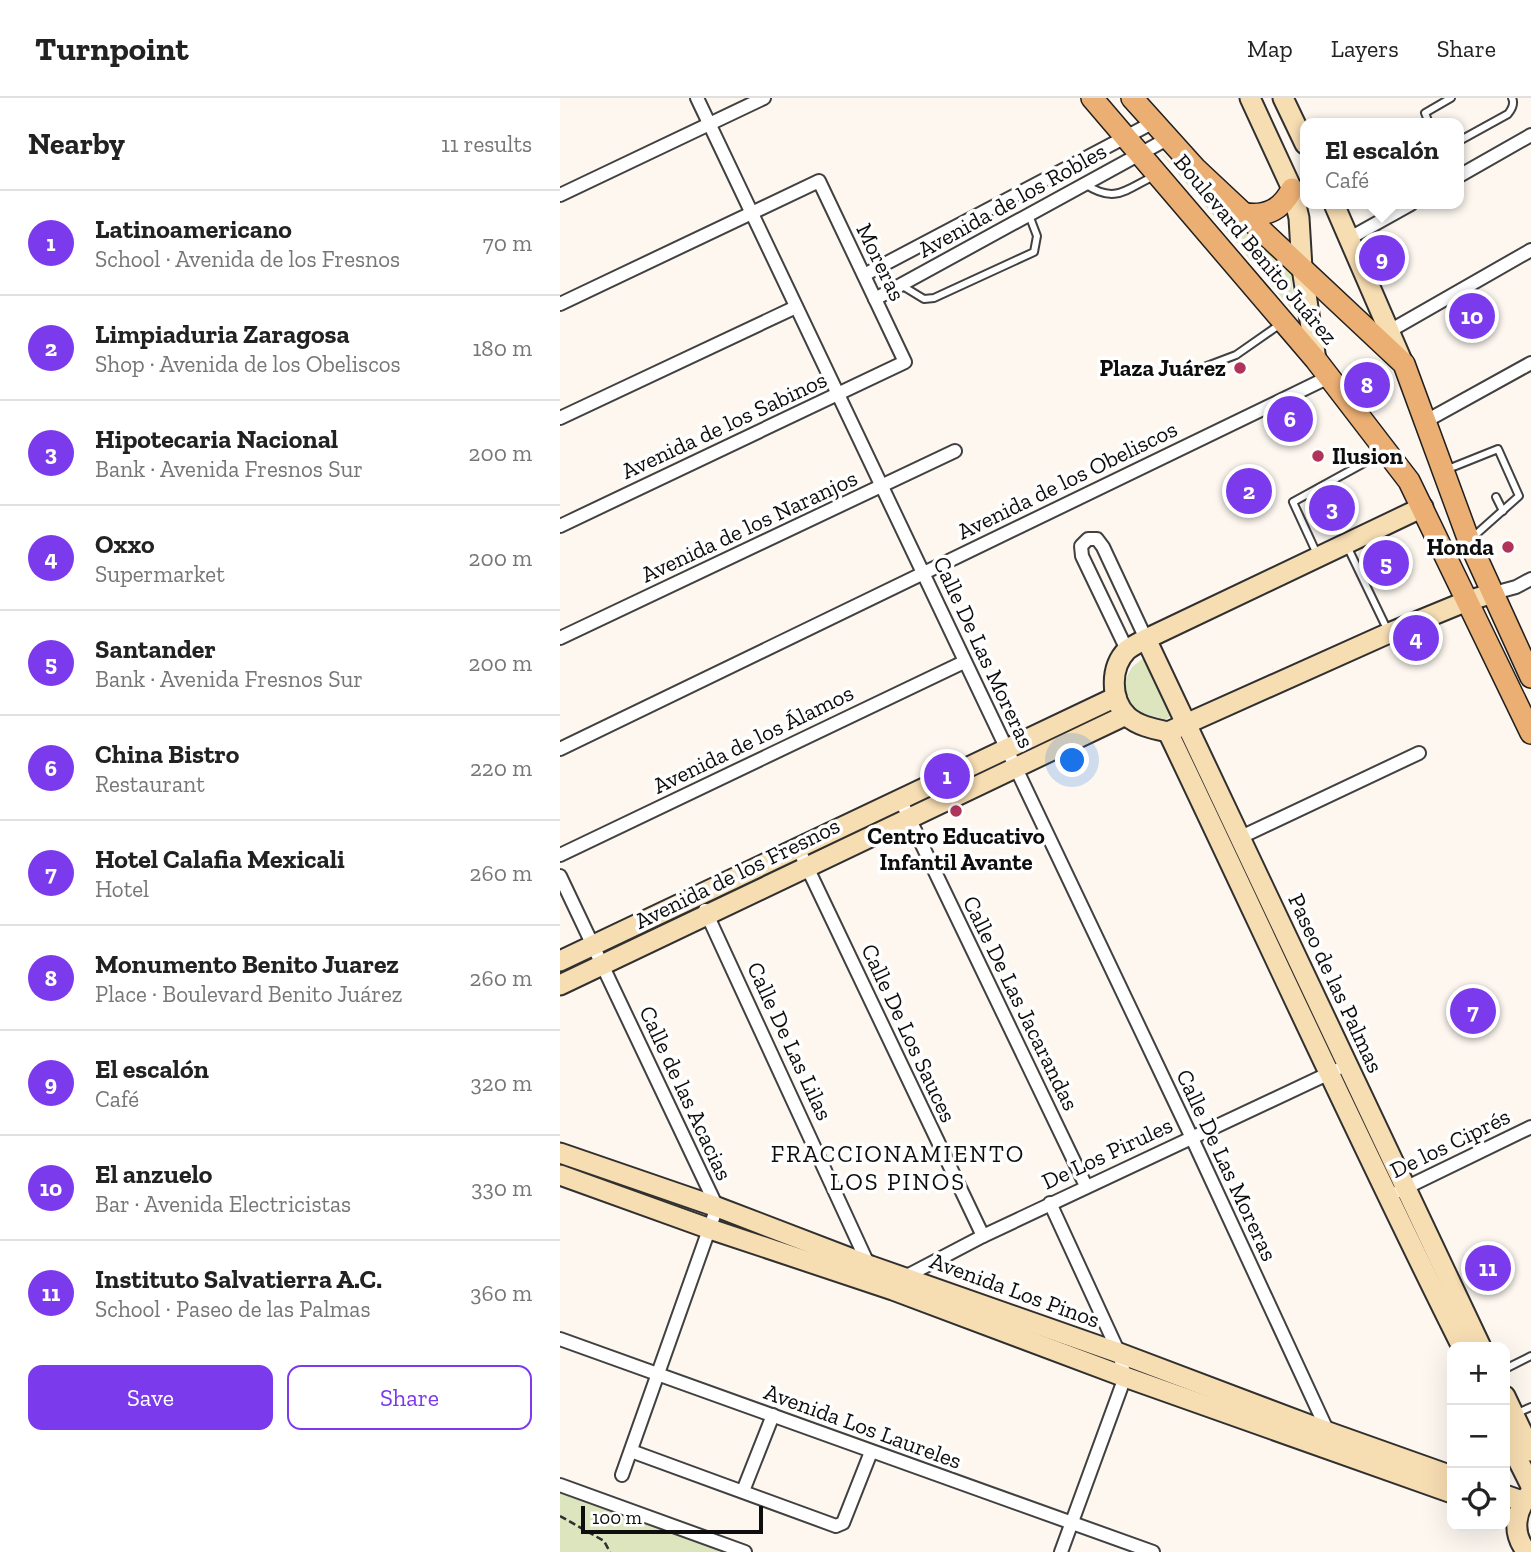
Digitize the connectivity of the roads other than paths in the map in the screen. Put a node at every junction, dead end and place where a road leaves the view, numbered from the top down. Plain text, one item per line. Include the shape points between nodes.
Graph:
1 (697, 98) edge
2 (764, 98) edge
3 (1092, 98) edge
4 (1132, 98) edge
5 (1250, 98) edge
6 (1283, 98) edge
7 (1451, 98) edge
8 (1512, 98) edge
9 (1427, 118) edge
10 (1154, 122) junction
11 (710, 124) junction
12 (1300, 134) edge
13 (1531, 135) edge
14 (1127, 136) junction
15 (1169, 138) junction
16 (1464, 138) edge
17 (1142, 153) junction
18 (1464, 173) edge
19 (1159, 174) junction
20 (1085, 184) junction
21 (1292, 188) junction
22 (560, 195) edge
23 (1336, 209) edge
24 (1401, 209) edge
25 (752, 213) junction
26 (1245, 214) junction
27 (1029, 215) junction
28 (1350, 238) junction
29 (1531, 250) edge
30 (1302, 268) junction
31 (864, 275) junction
32 (901, 285) junction
33 (875, 299) junction
34 (560, 304) edge
35 (796, 307) junction
36 (1284, 321) junction
37 (1384, 334) junction
38 (905, 362) joint
39 (1531, 363) edge
40 (1199, 369) dead end
41 (1323, 369) junction
42 (838, 394) junction
43 (560, 418) edge
44 (1426, 421) junction
45 (955, 451) dead end
46 (1386, 451) junction
47 (1478, 457) junction
48 (1482, 466) dead end
49 (1443, 471) junction
50 (882, 487) junction
51 (1496, 497) dead end
52 (1423, 507) junction
53 (1503, 511) junction
54 (560, 526) edge
55 (1469, 541) junction
56 (1345, 544) junction
57 (1318, 556) junction
58 (922, 573) junction
59 (1531, 579) edge
60 (1494, 593) junction
61 (1467, 601) junction
62 (1389, 632) junction
63 (560, 638) edge
64 (1146, 639) junction
65 (1127, 650) junction
66 (964, 662) junction
67 (1531, 677) edge
68 (1116, 697) junction
69 (1126, 715) junction
70 (1177, 728) junction
71 (1531, 733) edge
72 (1006, 748) junction
73 (560, 749) edge
74 (1419, 753) dead end
75 (1015, 767) junction
76 (900, 799) junction
77 (909, 818) junction
78 (1241, 836) junction
79 (798, 848) junction
80 (560, 855) edge
81 (807, 867) junction
82 (560, 876) edge
83 (698, 895) junction
84 (708, 915) junction
85 (593, 946) junction
86 (560, 961) edge
87 (602, 965) junction
88 (560, 985) edge
89 (1339, 1069) junction
90 (1531, 1127) edge
91 (1191, 1136) junction
92 (561, 1152) edge
93 (563, 1176) edge
94 (1086, 1186) junction
95 (1395, 1193) junction
96 (1050, 1203) junction
97 (717, 1207) junction
98 (709, 1229) junction
99 (983, 1236) junction
100 (869, 1274) junction
101 (898, 1283) junction
102 (560, 1339) edge
103 (1460, 1342) edge
104 (1478, 1342) edge
105 (1119, 1353) junction
106 (1531, 1356) edge
107 (1510, 1366) edge
108 (658, 1374) junction
109 (1125, 1377) junction
110 (1522, 1411) edge
111 (773, 1415) junction
112 (1328, 1433) junction
113 (631, 1451) junction
114 (1531, 1451) edge
115 (871, 1452) junction
116 (1338, 1454) junction
117 (1510, 1458) edge
118 (1447, 1474) edge
119 (622, 1475) dead end
120 (560, 1485) edge
121 (743, 1491) junction
122 (1447, 1491) edge
123 (1519, 1500) edge
124 (1071, 1523) junction
125 (746, 1552) edge
126 (1061, 1552) edge
127 (1153, 1552) edge
128 (1527, 1552) edge

1 - 11 street, Calle De Las Moreras
2 - 11 street
3 - 14 main road, Boulevard Benito Juárez
4 - 10 main road, Boulevard Benito Juárez
5 - 21 street
6 - 12 street
7 - 9 lane via 1425,113
8 - 16 lane via 1508,114
10 - 14 street, Avenida de los Robles
10 - 15 main road, Boulevard Benito Juárez
11 - 22 street
11 - 25 street, Calle De Las Moreras
13 - 18 street
14 - 17 main road, Boulevard Benito Juárez
14 - 31 street, Avenida de los Robles
15 - 17 street, Avenida de los Robles
15 - 26 main road, Boulevard Benito Juárez
17 - 19 main road, Boulevard Benito Juárez
17 - 20 street, Avenida de los Robles
19 - 20 lane via 1113,196
19 - 36 main road, Boulevard Benito Juárez
20 - 27 street, Avenida de los Robles
21 - 26 main road via 1273,212
21 - 30 street
23 - 28 street
24 - 28 street
25 - 31 street, Moreras via 819,181
25 - 34 street
25 - 35 street, Calle De Las Moreras
26 - 30 main road, Boulevard Benito Juárez
27 - 32 street, Avenida de los Robles
27 - 32 lane via 1037,236 1034,252 934,298 917,296
28 - 37 street
29 - 37 street
30 - 37 main road, Boulevard Benito Juárez
30 - 41 street
31 - 33 street, Moreras
32 - 33 street, Avenida de los Robles
33 - 38 street, Moreras
35 - 42 street, Calle De Las Moreras
35 - 43 street
36 - 40 lane via 1236,355
36 - 41 main road, Boulevard Benito Juárez
37 - 44 main road, Boulevard Benito Juárez via 1404,364
38 - 42 street, Avenida de los Sabinos
39 - 44 street
41 - 46 main road, Boulevard Benito Juárez
41 - 58 street, Avenida de los Obeliscos
42 - 50 street, Calle De Las Moreras
42 - 54 street, Avenida de los Sabinos
44 - 49 main road
45 - 50 street, Avenida de los Naranjos
46 - 52 main road, Boulevard Benito Juárez
46 - 57 lane via 1293,502
47 - 48 lane
47 - 49 lane
47 - 53 lane via 1498,449 1519,496
49 - 55 main road
50 - 58 street, Calle De Las Moreras
50 - 63 street, Avenida de los Naranjos
51 - 53 lane
52 - 56 street
52 - 61 main road, Boulevard Benito Juárez
53 - 55 lane
55 - 60 main road
56 - 57 street
56 - 62 lane
57 - 64 street
58 - 66 street, Calle De Las Moreras
58 - 73 street, Avenida de los Obeliscos
59 - 60 street
60 - 61 street
60 - 67 main road
61 - 62 street
61 - 71 main road, Boulevard Benito Juárez
62 - 70 street
64 - 65 street
64 - 65 street via 1104,547 1097,539 1088,539 1081,546 1082,556
64 - 70 street, Paseo de las Palmas
65 - 68 street via 1113,679
66 - 72 street, Calle De Las Moreras
66 - 80 street, Avenida de los Álamos
68 - 69 street
68 - 72 street, Avenida de los Fresnos
69 - 70 street via 1150,728
69 - 75 street, Avenida de los Fresnos
70 - 78 street, Paseo de las Palmas
70 - 89 street, Paseo de las Palmas
72 - 75 street, Calle De Las Moreras
72 - 76 street, Avenida de los Fresnos
74 - 78 street
75 - 77 street, Avenida de los Fresnos
75 - 91 street, Calle De Las Moreras
76 - 77 street, Calle De Las Jacarandas
76 - 79 street, Avenida de los Fresnos
77 - 81 street, Avenida de los Fresnos
77 - 94 street, Calle De Las Jacarandas
78 - 89 street, Paseo de las Palmas
79 - 81 street, Calle De Los Sauces
79 - 83 street, Avenida de los Fresnos
81 - 84 street, Avenida de los Fresnos
81 - 99 street, Calle De Los Sauces
82 - 85 street, Calle de las Acacias
83 - 84 street, Calle De Las Lilas
83 - 85 street, Avenida de los Fresnos
84 - 87 street, Avenida de los Fresnos
84 - 100 street, Calle De Las Lilas
85 - 86 street, Avenida de los Fresnos
85 - 87 street, Calle de las Acacias
87 - 88 street, Avenida de los Fresnos
87 - 97 street, Calle de las Acacias
89 - 91 street, De Los Pirules
89 - 95 street, Paseo de las Palmas
90 - 95 street, De los Ciprés
91 - 94 street, De Los Pirules
91 - 112 street, Calle De Las Moreras
92 - 93 street
92 - 97 street, Avenida Los Pinos
93 - 98 street, Avenida Los Pinos
94 - 96 street, De Los Pirules
95 - 103 street, Paseo de las Palmas
95 - 104 street, Paseo de las Palmas
96 - 99 street, De Los Pirules
96 - 105 street
97 - 98 street, Calle de las Acacias
97 - 100 street, Avenida Los Pinos
98 - 100 street, Avenida Los Pinos
98 - 108 street, Calle de las Acacias
99 - 101 street, De Los Pirules
100 - 101 street, Avenida Los Pinos
101 - 105 street, Avenida Los Pinos
101 - 109 street, Avenida Los Pinos
102 - 108 street, Avenida Los Laureles
105 - 109 street
105 - 112 street, Avenida Los Pinos
106 - 107 lane
108 - 111 street, Avenida Los Laureles
108 - 113 street, Calle de las Acacias
109 - 116 street, Avenida Los Pinos
109 - 124 street
110 - 114 street
111 - 115 street, Avenida Los Laureles
111 - 121 street
112 - 116 street, Calle De Las Moreras
112 - 118 street, Avenida Los Pinos
113 - 119 street, Calle de las Acacias
113 - 121 street
115 - 121 street via 843,1523 836,1526
115 - 124 street, Avenida Los Laureles
116 - 122 street, Avenida Los Pinos
117 - 123 street
120 - 125 street
123 - 128 street via 1516,1531
124 - 126 street
124 - 127 street, Avenida Los Laureles

